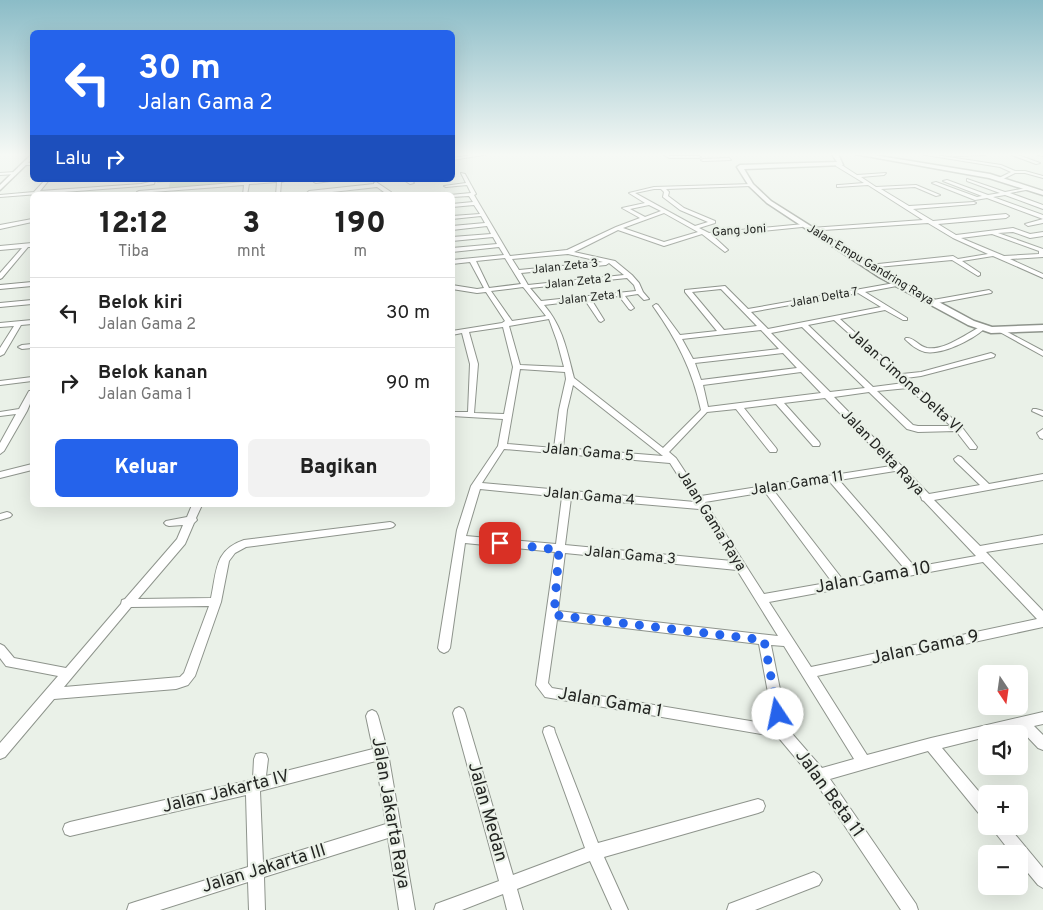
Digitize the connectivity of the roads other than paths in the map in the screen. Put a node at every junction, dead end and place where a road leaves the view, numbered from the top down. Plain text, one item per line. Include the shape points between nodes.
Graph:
1 (472, 196) edge
2 (636, 196) edge
3 (666, 196) edge
4 (763, 196) edge
5 (888, 196) edge
6 (968, 196) edge
7 (1014, 196) edge
8 (989, 197) joint
9 (974, 203) dead end
10 (475, 204) junction
11 (647, 204) junction
12 (455, 206) edge
13 (1043, 207) edge
14 (906, 208) junction
15 (663, 212) junction
16 (481, 215) junction
17 (1006, 216) dead end
18 (1043, 217) edge
19 (455, 218) edge
20 (645, 219) junction
21 (30, 221) edge
22 (1043, 221) edge
23 (930, 222) junction
24 (487, 224) junction
25 (802, 224) junction
26 (1028, 224) dead end
27 (0, 226) edge
28 (696, 227) junction
29 (455, 228) edge
30 (618, 228) junction
31 (811, 230) junction
32 (706, 234) junction
33 (995, 234) junction
34 (1043, 234) edge
35 (494, 235) junction
36 (955, 237) junction
37 (455, 239) edge
38 (586, 242) joint
39 (500, 245) junction
40 (29, 246) edge
41 (0, 248) edge
42 (455, 250) edge
43 (725, 250) dead end
44 (1041, 251) edge
45 (568, 252) junction
46 (996, 254) junction
47 (508, 257) junction
48 (952, 258) joint
49 (1004, 258) junction
50 (472, 260) junction
51 (960, 260) junction
52 (455, 262) edge
53 (613, 262) junction
54 (869, 267) junction
55 (516, 272) junction
56 (978, 274) dead end
57 (630, 276) junction
58 (1043, 276) edge
59 (0, 277) edge
60 (30, 284) edge
61 (900, 284) junction
62 (525, 286) junction
63 (0, 287) edge
64 (455, 287) edge
65 (487, 290) junction
66 (640, 292) junction
67 (860, 292) junction
68 (989, 292) dead end
69 (621, 294) junction
70 (587, 298) junction
71 (646, 299) dead end
72 (30, 302) edge
73 (934, 302) junction
74 (541, 303) junction
75 (0, 305) edge
76 (656, 306) dead end
77 (631, 308) dead end
78 (885, 308) junction
79 (748, 311) junction
80 (552, 317) junction
81 (836, 319) junction
82 (905, 319) dead end
83 (601, 320) dead end
84 (30, 322) edge
85 (19, 323) junction
86 (507, 323) junction
87 (0, 325) edge
88 (804, 325) junction
89 (982, 328) junction
90 (1043, 328) edge
91 (764, 330) junction
92 (1000, 330) junction
93 (465, 331) junction
94 (722, 332) junction
95 (455, 333) edge
96 (680, 337) junction
97 (908, 339) dead end
98 (30, 346) edge
99 (22, 347) dead end
100 (784, 351) junction
101 (0, 354) edge
102 (991, 354) dead end
103 (1043, 354) edge
104 (692, 361) junction
105 (517, 368) junction
106 (803, 370) junction
107 (569, 374) junction
108 (900, 376) junction
109 (30, 379) edge
110 (699, 382) junction
111 (0, 383) edge
112 (910, 385) junction
113 (872, 390) junction
114 (826, 395) junction
115 (30, 397) edge
116 (778, 401) junction
117 (739, 407) junction
118 (704, 410) junction
119 (23, 411) junction
120 (470, 411) dead end
121 (0, 414) edge
122 (455, 414) edge
123 (508, 416) junction
124 (958, 428) junction
125 (1043, 432) edge
126 (1043, 436) edge
127 (816, 444) dead end
128 (502, 446) junction
129 (973, 447) dead end
130 (0, 450) edge
131 (558, 450) junction
132 (773, 450) dead end
133 (669, 453) junction
134 (958, 459) dead end
135 (30, 468) edge
136 (896, 468) junction
137 (0, 475) edge
138 (1043, 477) edge
139 (832, 478) junction
140 (476, 486) junction
141 (986, 486) junction
142 (767, 489) junction
143 (567, 496) junction
144 (925, 498) junction
145 (701, 503) junction
146 (196, 507) edge
147 (192, 520) junction
148 (169, 523) dead end
149 (390, 525) dead end
150 (461, 539) junction
151 (1042, 540) edge
152 (559, 550) junction
153 (981, 554) junction
154 (739, 566) junction
155 (912, 570) junction
156 (839, 583) junction
157 (761, 599) junction
158 (216, 602) junction
159 (126, 603) junction
160 (554, 615) junction
161 (1043, 618) edge
162 (1043, 622) edge
163 (764, 640) junction
164 (786, 641) junction
165 (444, 648) dead end
166 (0, 649) edge
167 (67, 673) junction
168 (808, 673) junction
169 (50, 694) junction
170 (459, 713) dead end
171 (372, 716) dead end
172 (1043, 718) edge
173 (1022, 723) junction
174 (548, 732) dead end
175 (782, 732) junction
176 (932, 744) junction
177 (1043, 744) edge
178 (0, 753) edge
179 (381, 753) junction
180 (261, 759) dead end
181 (864, 762) junction
182 (819, 775) junction
183 (256, 785) junction
184 (978, 801) edge
185 (758, 806) dead end
186 (70, 829) dead end
187 (394, 829) junction
188 (1006, 835) edge
189 (594, 852) junction
190 (255, 872) junction
191 (814, 880) dead end
192 (1043, 880) edge
193 (508, 886) junction
194 (908, 908) edge
195 (135, 910) edge
196 (257, 910) edge
197 (407, 910) edge
198 (442, 910) edge
199 (515, 910) edge
200 (620, 910) edge
201 (735, 910) edge

1 - 10 street
2 - 11 street
3 - 28 street via 679,207 713,222
4 - 25 street, Jalan Empu Gandring Raya
5 - 14 street
6 - 8 street
7 - 13 street
8 - 18 street
9 - 14 street
10 - 12 street
10 - 16 street
11 - 15 street
11 - 20 street via 625,208
14 - 23 street
15 - 20 street
15 - 28 street, Gang Joni
16 - 19 street
16 - 24 street
17 - 23 street
20 - 30 street
21 - 27 street
22 - 26 street
23 - 31 street
23 - 36 street
24 - 29 street
24 - 35 street
25 - 31 street, Jalan Empu Gandring Raya
25 - 32 street, Gang Joni
28 - 32 street, Gang Joni
30 - 32 street via 664,244
30 - 38 street
31 - 54 street, Jalan Empu Gandring Raya
32 - 43 street
33 - 34 street via 1013,230 1030,236
33 - 36 street
33 - 44 street
35 - 37 street
35 - 39 street
36 - 46 street
38 - 45 street
39 - 42 street
39 - 47 street
40 - 41 street
40 - 59 street
44 - 49 street via 1043,255
45 - 47 street
45 - 53 street
46 - 49 street
46 - 51 street
47 - 50 street
47 - 55 street
48 - 51 street
48 - 54 street
49 - 58 street
50 - 52 street
50 - 65 street
51 - 56 street
53 - 55 street, Jalan Zeta 3
53 - 57 street
54 - 61 street, Jalan Empu Gandring Raya
55 - 62 street
57 - 62 street, Jalan Zeta 2
57 - 66 street
60 - 63 street
61 - 67 street, Jalan Delta 7
61 - 73 street, Jalan Empu Gandring Raya
62 - 65 street, Jalan Zeta 2
62 - 74 street
64 - 65 street, Jalan Zeta 2
65 - 86 street
66 - 69 street, Jalan Zeta 1
66 - 71 street
67 - 78 street
67 - 79 street, Jalan Delta 7
68 - 73 street
69 - 70 street, Jalan Zeta 1
69 - 77 street
70 - 74 street, Jalan Zeta 1
70 - 83 street
72 - 75 street
73 - 89 street, Jalan Empu Gandring Raya
74 - 80 street
76 - 96 street
78 - 81 street
78 - 82 street
79 - 91 street, Jalan Delta Raya
79 - 94 street, Jalan Delta Raya via 723,287 687,292
80 - 86 street
80 - 107 street
81 - 88 street
81 - 108 street, Jalan Cimone Delta VI
84 - 85 street
85 - 87 street
85 - 101 street
86 - 93 street
86 - 105 street
88 - 91 street
88 - 113 street
89 - 92 street, Jalan Empu Gandring Raya
89 - 97 street via 968,338 930,350
90 - 92 street, Jalan Empu Gandring Raya
91 - 94 street
91 - 100 street, Jalan Delta Raya
92 - 103 street
93 - 95 street
93 - 120 street via 474,364
94 - 96 street
96 - 104 street
98 - 99 street
100 - 104 street
100 - 106 street, Jalan Delta Raya
102 - 108 street
104 - 110 street
105 - 107 street
105 - 123 street
106 - 110 street
106 - 114 street, Jalan Delta Raya
107 - 131 street
107 - 133 street, Jalan Gama Raya via 627,426
108 - 112 street, Jalan Cimone Delta VI
109 - 111 street
110 - 118 street
112 - 113 street
112 - 124 street, Jalan Cimone Delta VI
113 - 114 street
113 - 124 street via 913,428
114 - 116 street
114 - 136 street, Jalan Delta Raya
115 - 119 street
116 - 117 street
116 - 127 street
117 - 118 street
117 - 132 street
118 - 133 street
119 - 121 street
119 - 130 street
122 - 123 street
123 - 128 street
124 - 129 street, Jalan Cimone Delta VI
125 - 126 street
128 - 131 street, Jalan Gama 5
128 - 140 street
131 - 133 street, Jalan Gama 5
133 - 145 street, Jalan Gama Raya
134 - 141 street
135 - 137 street
136 - 139 street, Jalan Gama 11
136 - 144 street, Jalan Delta Raya
138 - 141 street
139 - 142 street, Jalan Gama 11
139 - 155 street
140 - 143 street, Jalan Gama 4
140 - 150 street
141 - 144 street
142 - 145 street, Jalan Gama 11
142 - 156 street
143 - 145 street, Jalan Gama 4
143 - 152 street, Jalan Gama 1
144 - 153 street, Jalan Delta Raya
145 - 154 street, Jalan Gama Raya
146 - 147 street
147 - 148 street
147 - 159 street via 181,541
149 - 158 street via 236,547 224,560
150 - 152 street, Jalan Gama 3
150 - 165 street
151 - 153 street, Jalan Gama 10
152 - 154 street, Jalan Gama 3
152 - 160 street, Jalan Gama 1
153 - 155 street, Jalan Gama 10
153 - 161 street, Jalan Delta Raya
154 - 157 street, Jalan Gama Raya
155 - 156 street, Jalan Gama 10
156 - 157 street, Jalan Gama 10
157 - 164 street, Jalan Gama Raya
158 - 159 street
158 - 169 street via 196,659 184,681 141,688
159 - 167 street
160 - 163 street
160 - 175 street, Jalan Gama 1 via 542,685 549,693
162 - 168 street, Jalan Gama 9
163 - 164 street
163 - 175 street, Jalan Beta 11
164 - 168 street, Jalan Gama Raya
166 - 167 street via 10,662
167 - 169 street
168 - 181 street, Jalan Gama Raya
169 - 178 street
170 - 193 street, Jalan Medan
171 - 179 street, Jalan Jakarta Raya
172 - 173 street
173 - 176 street
173 - 177 street
174 - 189 street
175 - 182 street, Jalan Beta 11
176 - 181 street
176 - 184 street
179 - 183 street, Jalan Jakarta IV
179 - 187 street, Jalan Jakarta Raya
180 - 183 street
181 - 182 street
182 - 194 street, Jalan Beta 11
183 - 186 street, Jalan Jakarta IV
183 - 190 street
185 - 189 street
187 - 190 street, Jalan Jakarta III
187 - 197 street, Jalan Jakarta Raya
188 - 192 street
189 - 193 street
189 - 200 street
190 - 195 street, Jalan Jakarta III
190 - 196 street
191 - 201 street
193 - 198 street
193 - 199 street, Jalan Medan

